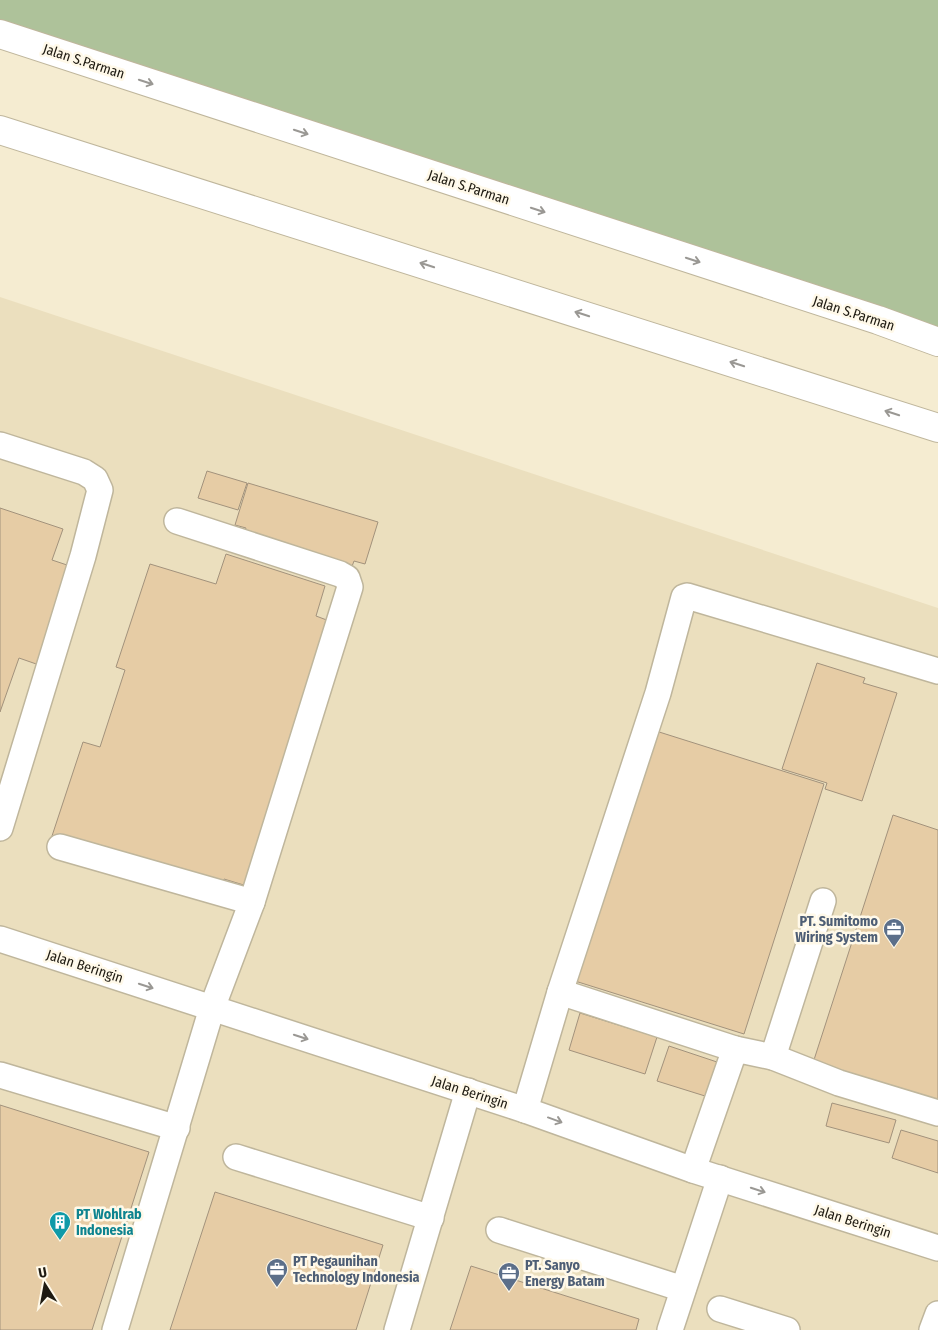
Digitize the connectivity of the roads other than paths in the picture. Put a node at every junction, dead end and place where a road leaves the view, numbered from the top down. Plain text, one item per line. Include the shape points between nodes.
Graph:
1 (0, 34) edge
2 (0, 130) edge
3 (938, 342) edge
4 (938, 428) edge
5 (0, 445) edge
6 (177, 521) dead end
7 (938, 671) edge
8 (2, 819) edge
9 (60, 847) dead end
10 (823, 900) dead end
11 (252, 902) junction
12 (0, 939) edge
13 (560, 992) junction
14 (212, 1008) junction
15 (735, 1049) junction
16 (774, 1057) junction
17 (0, 1075) edge
18 (468, 1091) junction
19 (525, 1110) junction
20 (938, 1113) edge
21 (177, 1128) junction
22 (236, 1157) dead end
23 (693, 1170) junction
24 (720, 1178) junction
25 (431, 1218) junction
26 (499, 1230) dead end
27 (938, 1248) edge
28 (683, 1289) junction
29 (720, 1308) dead end
30 (938, 1314) edge
31 (115, 1330) edge
32 (397, 1330) edge
33 (670, 1330) edge
34 (788, 1330) edge
35 (932, 1330) edge

1 -> 3 main road, Jalan S.Parman
4 -> 2 main road
5 - 8 street via 84,472 95,479 100,490 83,556
6 - 11 street via 340,574 347,578 350,587
7 - 13 street via 684,597 658,693
9 - 11 street
10 - 16 street
11 - 14 street
12 -> 14 street, Jalan Beringin
13 - 15 street
13 - 19 street
14 -> 18 street, Jalan Beringin
14 - 21 street
15 - 16 street
15 - 23 street
16 - 20 street via 839,1083
17 - 21 street
18 - 19 street, Jalan Beringin
18 - 25 street
19 -> 23 street, Jalan Beringin
21 - 31 street
22 - 25 street
23 - 24 street, Jalan Beringin
24 -> 27 street, Jalan Beringin
24 - 28 street
25 - 32 street
26 - 28 street
28 - 33 street
29 - 34 street
30 - 35 street

